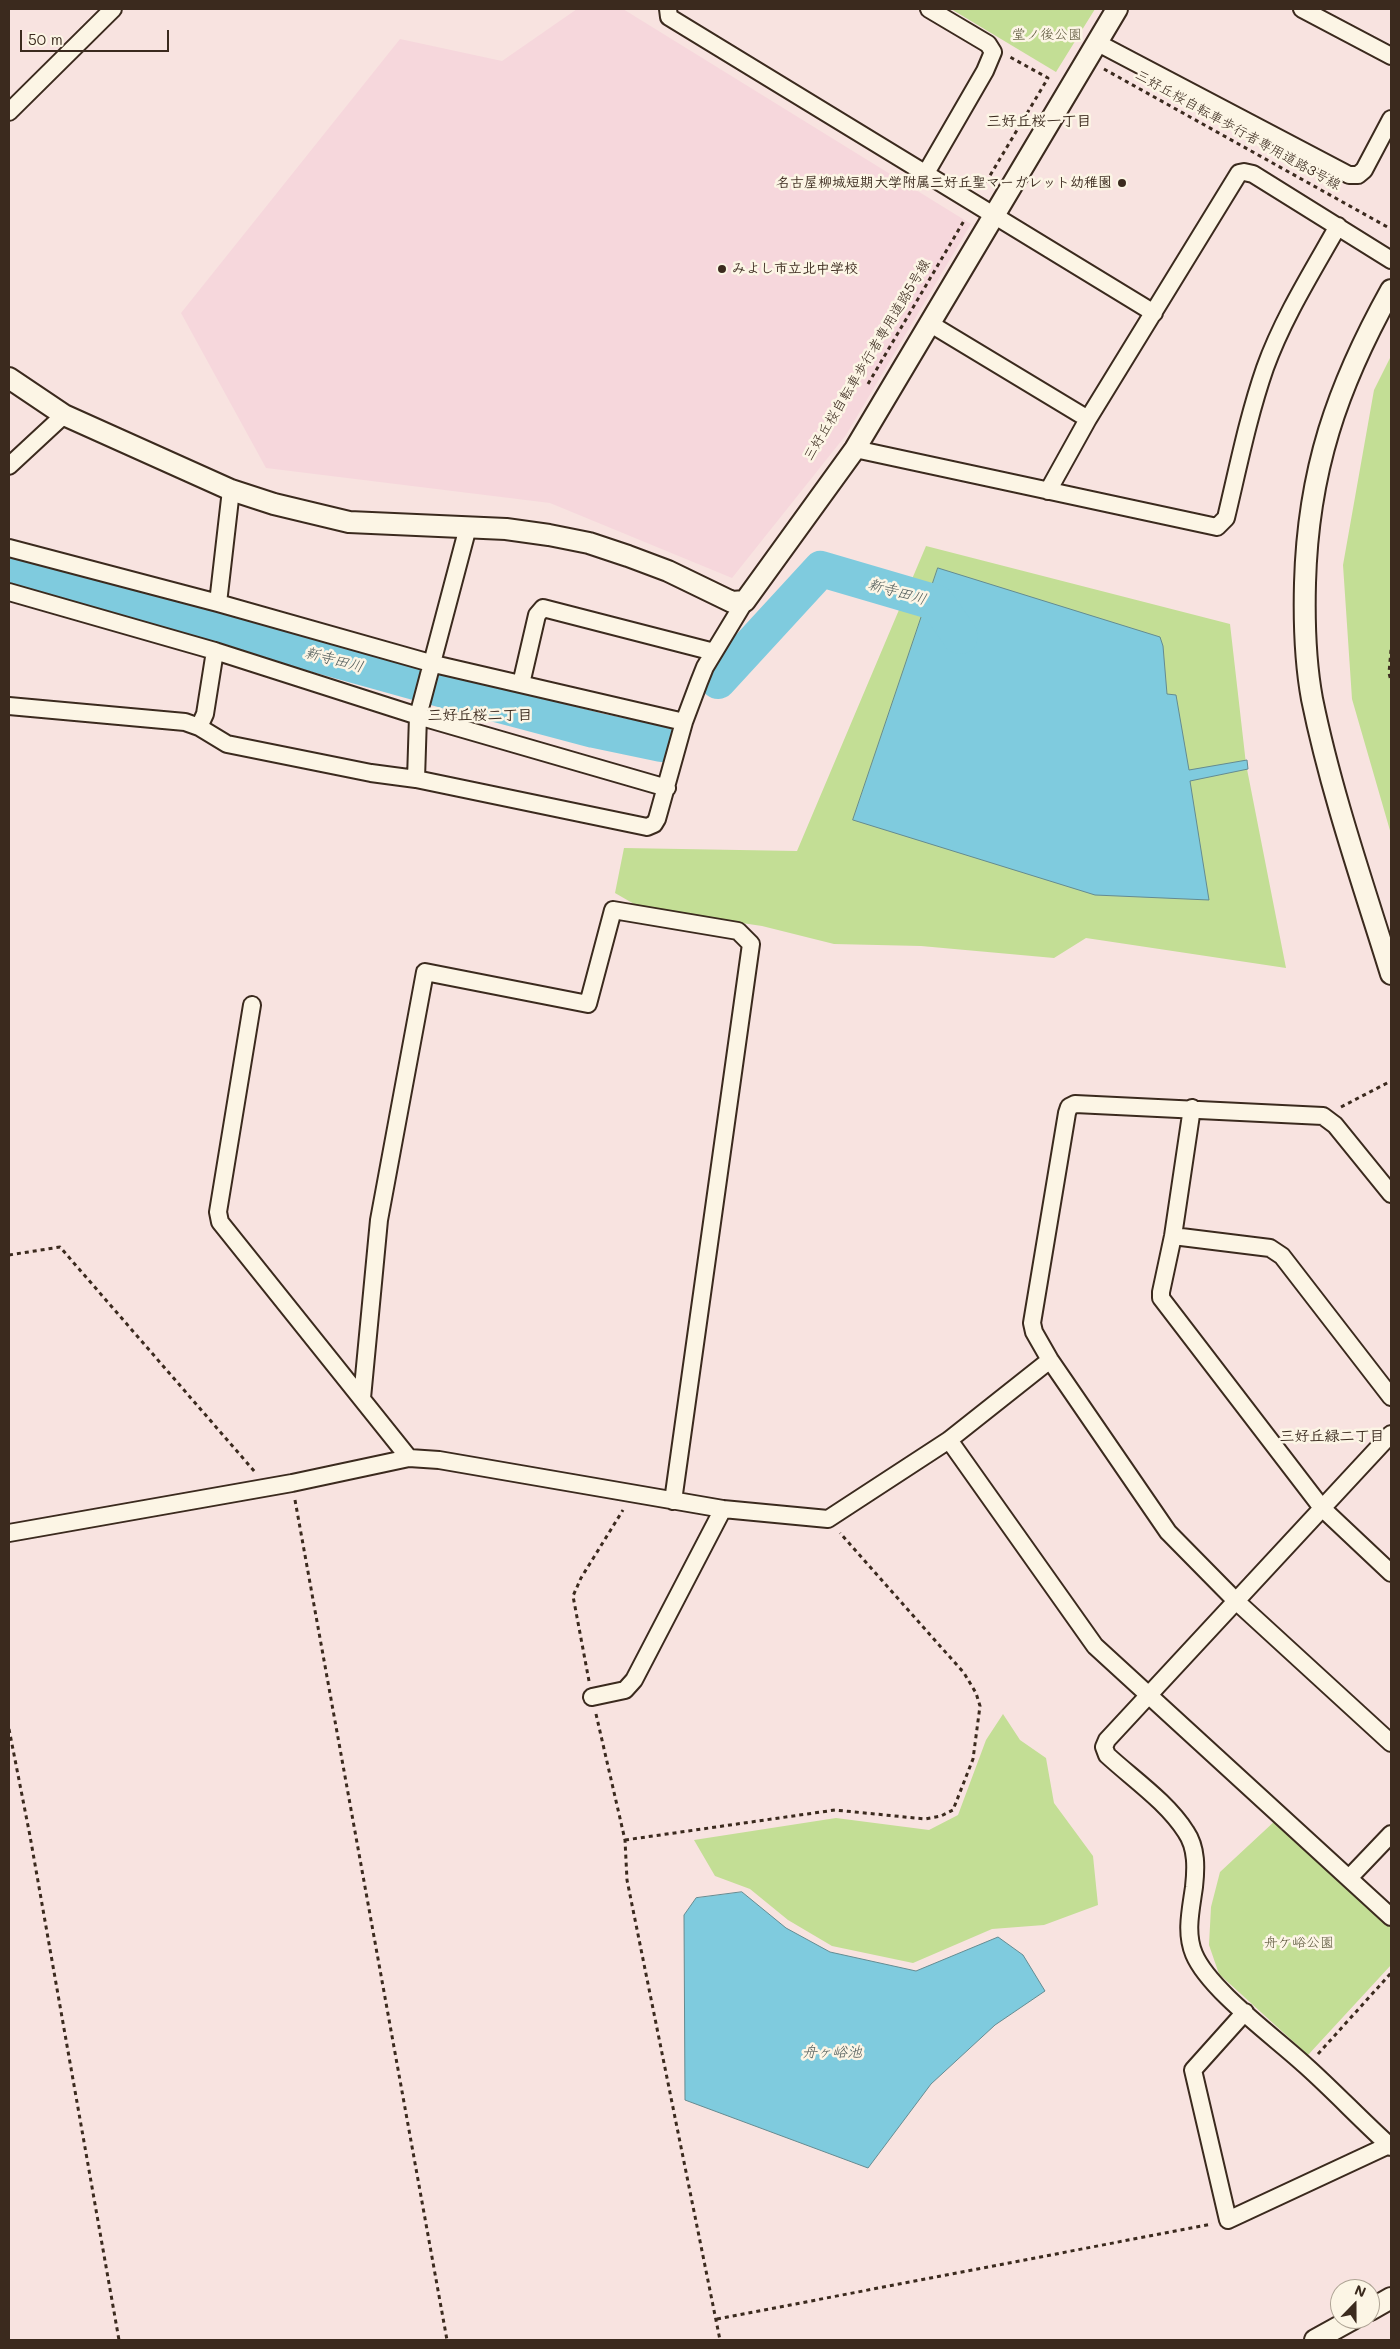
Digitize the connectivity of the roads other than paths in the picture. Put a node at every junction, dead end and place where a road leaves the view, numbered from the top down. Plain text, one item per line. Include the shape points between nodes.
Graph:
1 (668, 9) edge
2 (929, 9) edge
3 (1117, 9) edge
4 (1302, 9) edge
5 (109, 10) edge
6 (1091, 50) junction
7 (1391, 56) edge
8 (9, 112) edge
9 (1391, 119) edge
10 (926, 173) junction
11 (992, 216) junction
12 (1338, 226) junction
13 (1391, 260) edge
14 (1391, 290) edge
15 (1154, 313) junction
16 (929, 323) junction
17 (9, 378) edge
18 (64, 414) junction
19 (1088, 419) junction
20 (855, 449) junction
21 (9, 466) edge
22 (231, 490) junction
23 (1048, 491) junction
24 (468, 527) junction
25 (9, 548) edge
26 (9, 592) edge
27 (745, 601) junction
28 (218, 603) junction
29 (215, 651) junction
30 (714, 652) junction
31 (434, 664) junction
32 (521, 684) junction
33 (9, 706) edge
34 (418, 716) junction
35 (684, 722) junction
36 (199, 727) junction
37 (416, 779) junction
38 (667, 788) junction
39 (1391, 974) edge
40 (252, 1005) dead end
41 (1192, 1108) junction
42 (1391, 1194) edge
43 (1173, 1236) junction
44 (1050, 1360) junction
45 (362, 1398) junction
46 (1391, 1398) edge
47 (1391, 1434) edge
48 (949, 1440) junction
49 (409, 1458) junction
50 (674, 1500) junction
51 (723, 1508) junction
52 (1322, 1508) junction
53 (9, 1533) edge
54 (1391, 1573) edge
55 (1236, 1601) junction
56 (1149, 1696) junction
57 (592, 1697) road end
58 (1391, 1743) edge
59 (1391, 1834) edge
60 (1349, 1878) junction
61 (1391, 1917) edge
62 (1245, 2012) junction
63 (1390, 2146) edge
64 (1391, 2298) edge
65 (1380, 2304) edge
66 (1335, 2329) edge
67 (1315, 2340) edge

1 - 10 street via 669,17
2 - 10 street via 988,44 993,52
3 - 6 street
4 - 7 street
5 - 8 street
6 - 9 street via 1349,175 1358,175 1364,170
6 - 11 street
10 - 11 street
11 - 15 street
11 - 16 street
12 - 13 street
12 - 15 street via 1253,174 1239,174
12 - 23 street via 1288,316 1266,366 1226,518 1220,525 1214,528
14 - 39 street via 1352,364 1321,455 1309,518 1305,597 1308,667 1325,757
15 - 19 street
16 - 19 street
16 - 20 street
17 - 18 street
18 - 21 street
18 - 22 street
19 - 23 street
20 - 23 street
20 - 27 street
22 - 24 street via 321,517 349,522
22 - 28 street
24 - 27 street via 549,534 589,543 668,572 732,602
24 - 31 street
25 - 28 street
26 - 29 street
27 - 30 street
28 - 31 street
29 - 34 street
29 - 36 street via 205,714
30 - 32 street via 543,608 537,615
30 - 35 street
31 - 32 street
31 - 34 street
32 - 35 street
33 - 36 street via 185,722
34 - 37 street
34 - 38 street
35 - 38 street
36 - 37 street via 227,744
37 - 38 street via 643,827 654,824
40 - 45 street via 218,1212 220,1222
41 - 42 street via 1323,1116 1335,1125
41 - 43 street
41 - 44 street via 1076,1104 1069,1107 1033,1315 1034,1332
43 - 46 street via 1270,1248 1282,1256
43 - 52 street via 1161,1292 1164,1304
44 - 48 street
44 - 55 street via 1168,1532
45 - 49 street
45 - 50 street via 380,1220 425,972 588,1004 613,910 738,931 751,944
47 - 52 street
48 - 51 street via 828,1520
48 - 56 street via 1095,1646
49 - 50 street via 438,1460
49 - 53 street via 292,1483
50 - 51 street
51 - 57 street via 634,1680 625,1690
52 - 54 street
52 - 55 street
55 - 56 street
55 - 58 street
56 - 60 street
56 - 62 street via 1107,1740 1104,1748 1187,1832 1196,1863 1189,1935 1194,1954 1204,1972
59 - 60 street
60 - 61 street
62 - 63 street
62 - 63 street via 1193,2070 1228,2220
64 - 65 street
66 - 67 street

